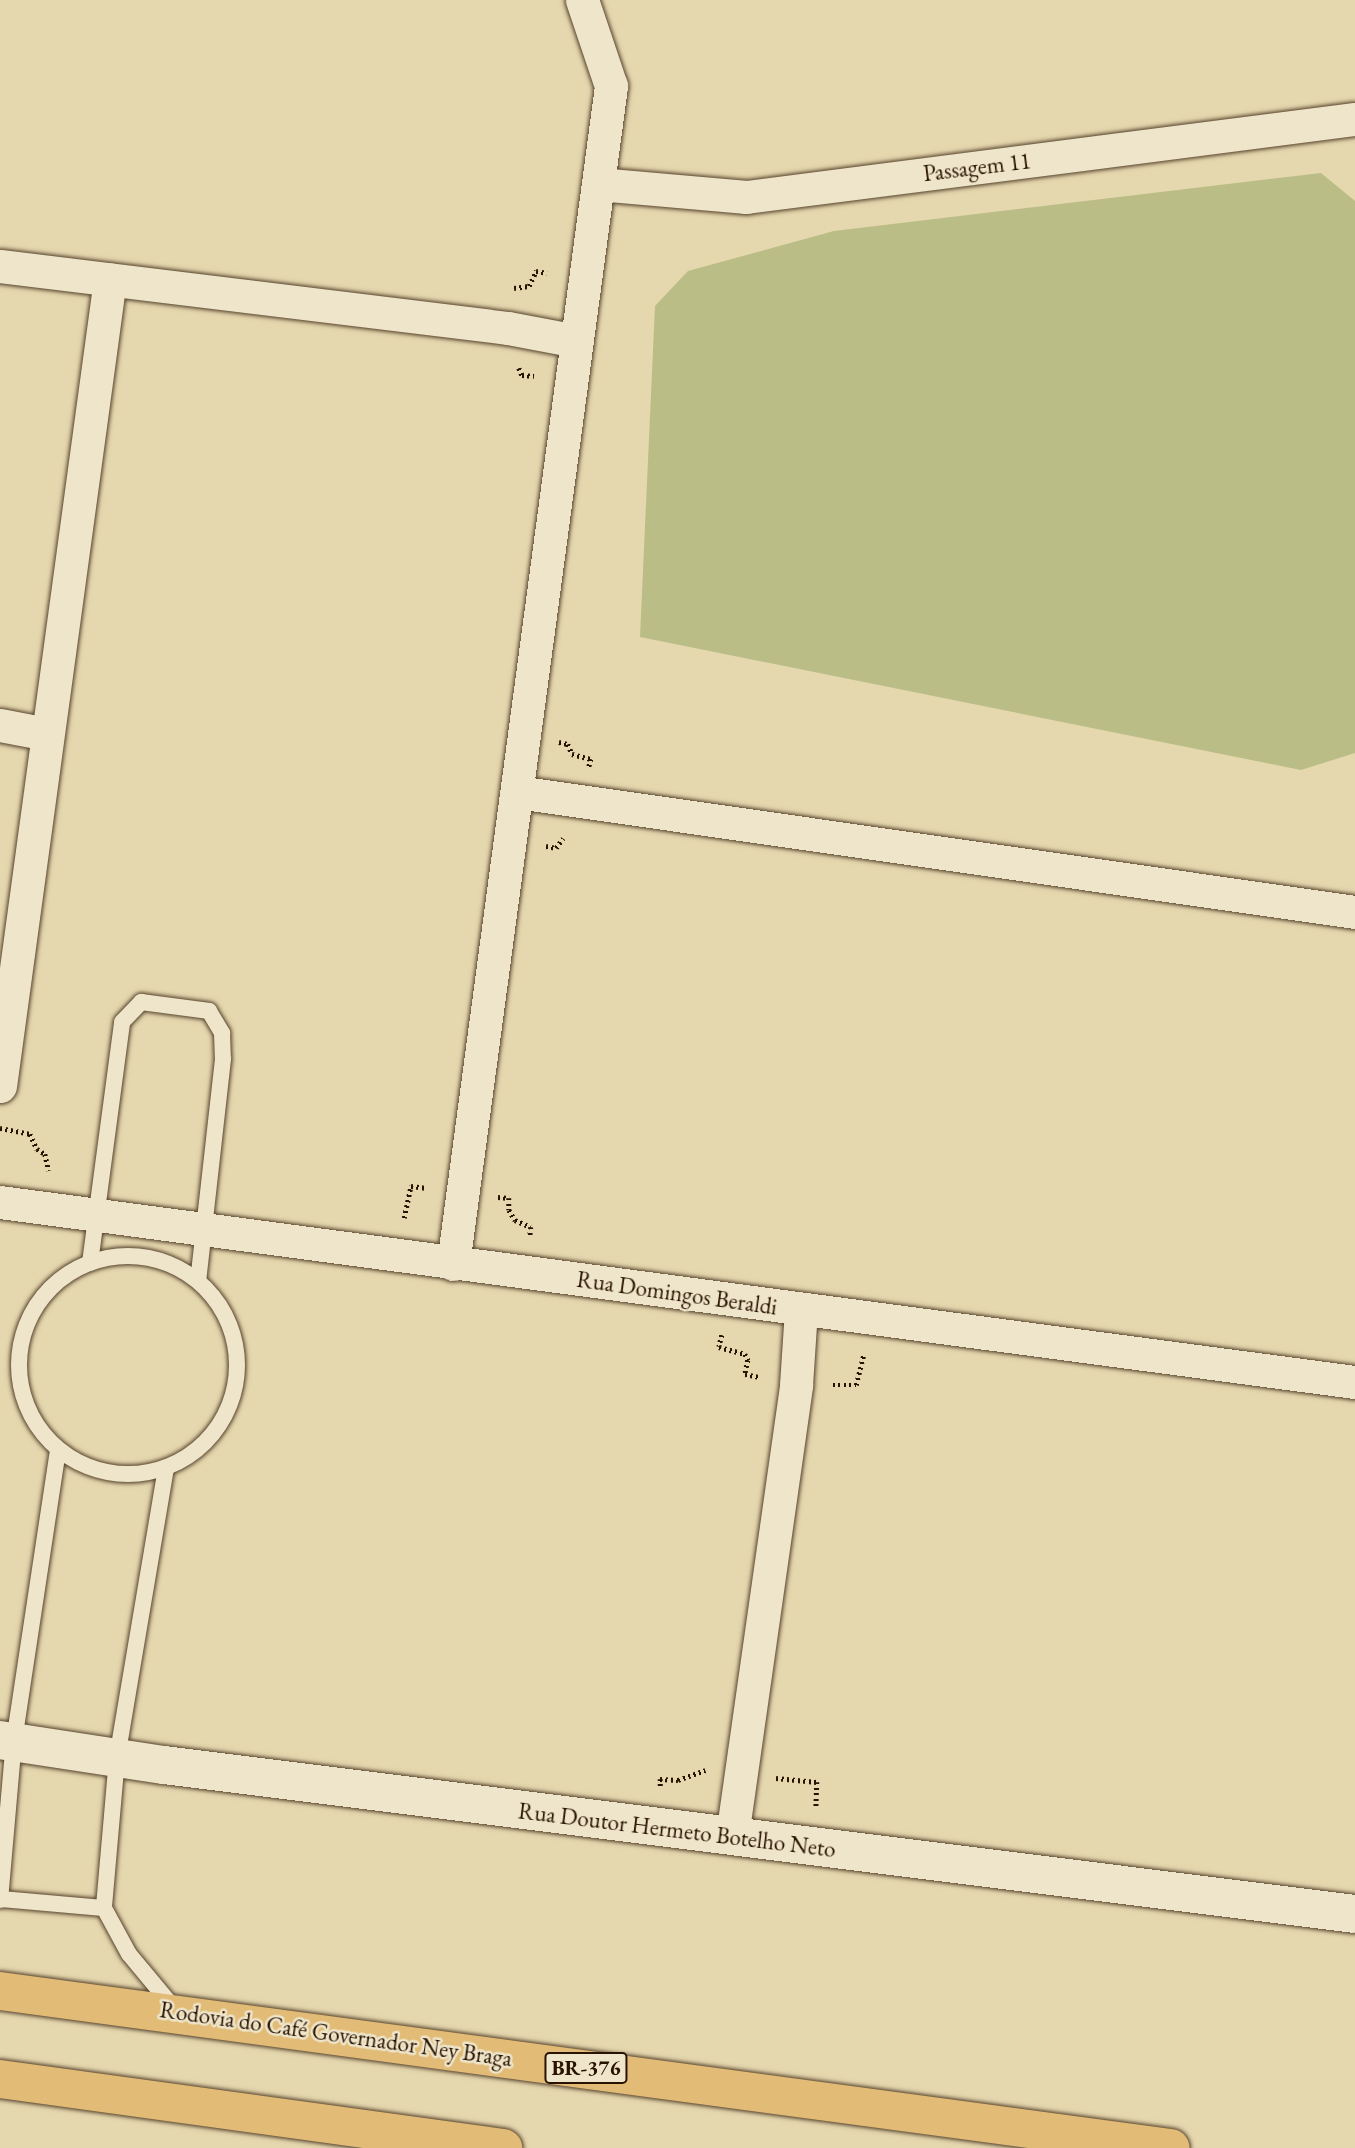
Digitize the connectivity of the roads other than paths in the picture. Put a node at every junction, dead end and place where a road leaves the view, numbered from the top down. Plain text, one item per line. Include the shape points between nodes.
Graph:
1 (582, 0) edge
2 (1355, 119) edge
3 (598, 184) junction
4 (0, 266) edge
5 (110, 279) junction
6 (578, 341) junction
7 (0, 725) edge
8 (47, 734) junction
9 (517, 792) junction
10 (1355, 912) edge
11 (0, 1086) edge
12 (0, 1202) edge
13 (96, 1215) junction
14 (204, 1230) junction
15 (90, 1263) junction
16 (453, 1264) junction
17 (198, 1281) junction
18 (802, 1310) junction
19 (1355, 1382) edge
20 (58, 1450) junction
21 (166, 1468) junction
22 (7, 1740) edge
23 (117, 1758) junction
24 (732, 1836) junction
25 (0, 1900) edge
26 (104, 1908) junction
27 (1355, 1914) edge
28 (0, 1991) edge
29 (177, 2012) junction
30 (0, 2079) edge
31 (503, 2148) edge
32 (1171, 2148) edge

1 - 3 street via 611,86
2 - 3 street, Passagem 11 via 746,197
3 - 6 street
4 - 5 street
5 - 6 street via 508,328
5 - 8 street
6 - 9 street
7 - 8 street
8 - 11 street
9 - 10 street
9 - 16 street
12 - 13 street, Rua Domingos Beraldi
13 - 14 street, Rua Domingos Beraldi
13 - 14 lane via 122,1022 141,1002 209,1011 222,1032 223,1059
13 - 15 lane
14 - 16 street, Rua Domingos Beraldi
14 - 17 lane
15 - 17 lane via 118,1256 146,1258 174,1265
15 - 20 lane via 65,1276 44,1296 28,1319 20,1347 19,1376 25,1403 38,1429
16 - 18 street, Rua Domingos Beraldi
17 - 21 lane via 218,1302 231,1327 237,1383 213,1435
18 - 19 street, Rua Domingos Beraldi
18 - 24 street via 796,1385
20 - 21 lane via 109,1473 138,1474
20 - 22 lane
21 - 23 lane
22 - 23 street, Rua Doutor Hermeto Botelho Neto
22 - 25 lane
23 - 24 street, Rua Doutor Hermeto Botelho Neto
23 - 26 lane
24 - 27 street, Rua Doutor Hermeto Botelho Neto
25 - 26 lane
26 - 29 lane via 129,1954
28 - 29 highway, Rodovia do Café Governador Ney Braga / BR-376
29 - 32 highway, Rodovia do Café Governador Ney Braga / BR-376
30 - 31 highway

